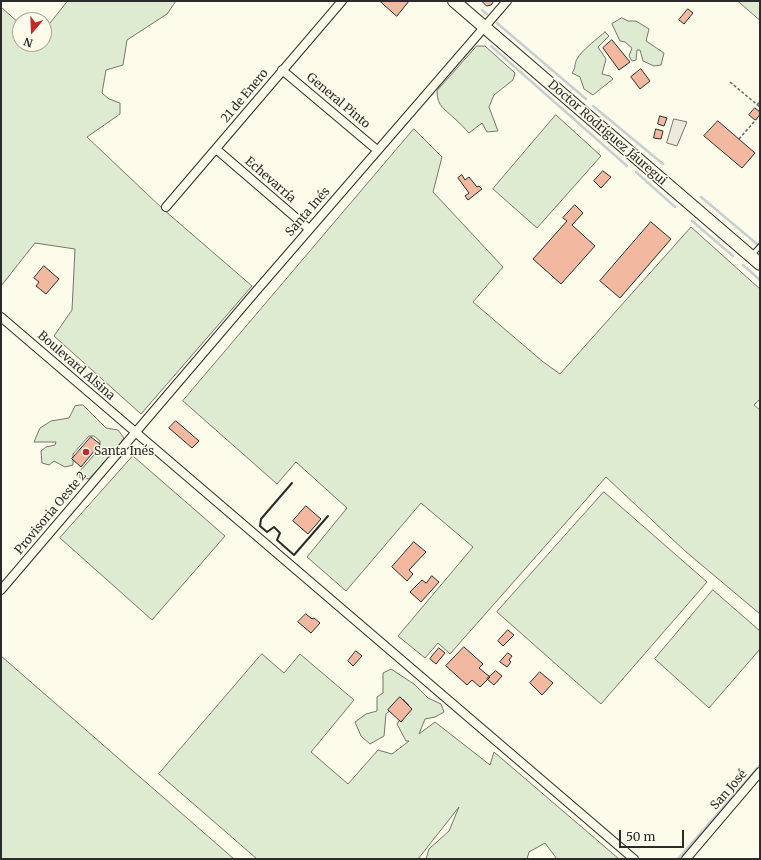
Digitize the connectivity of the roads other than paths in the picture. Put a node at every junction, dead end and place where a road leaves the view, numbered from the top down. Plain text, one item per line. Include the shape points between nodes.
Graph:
1 (342, 1) edge
2 (454, 1) edge
3 (507, 1) edge
4 (484, 27) junction
5 (282, 70) junction
6 (216, 149) junction
7 (377, 150) junction
8 (166, 206) dead end
9 (309, 229) junction
10 (760, 246) edge
11 (756, 260) edge
12 (1, 317) edge
13 (135, 432) junction
14 (1, 590) edge
15 (760, 772) edge
16 (634, 859) edge
17 (686, 859) edge

1 - 5 street, 21 de Enero
2 - 4 main road, Doctor Rodríguez Jáuregui
3 - 4 street, Santa Inés
4 - 7 street, Santa Inés
4 - 11 main road, Doctor Rodríguez Jáuregui
5 - 6 street, 21 de Enero
5 - 7 street, General Pinto
6 - 8 street, 21 de Enero
6 - 9 street, Echevarría
7 - 9 street, Santa Inés
9 - 13 street, Santa Inés
10 - 11 lane
12 - 13 street, Boulevard Alsina
13 - 14 street, Provisoria Oeste 2
13 - 16 street, Boulevard Alsina
15 - 17 street, San José

